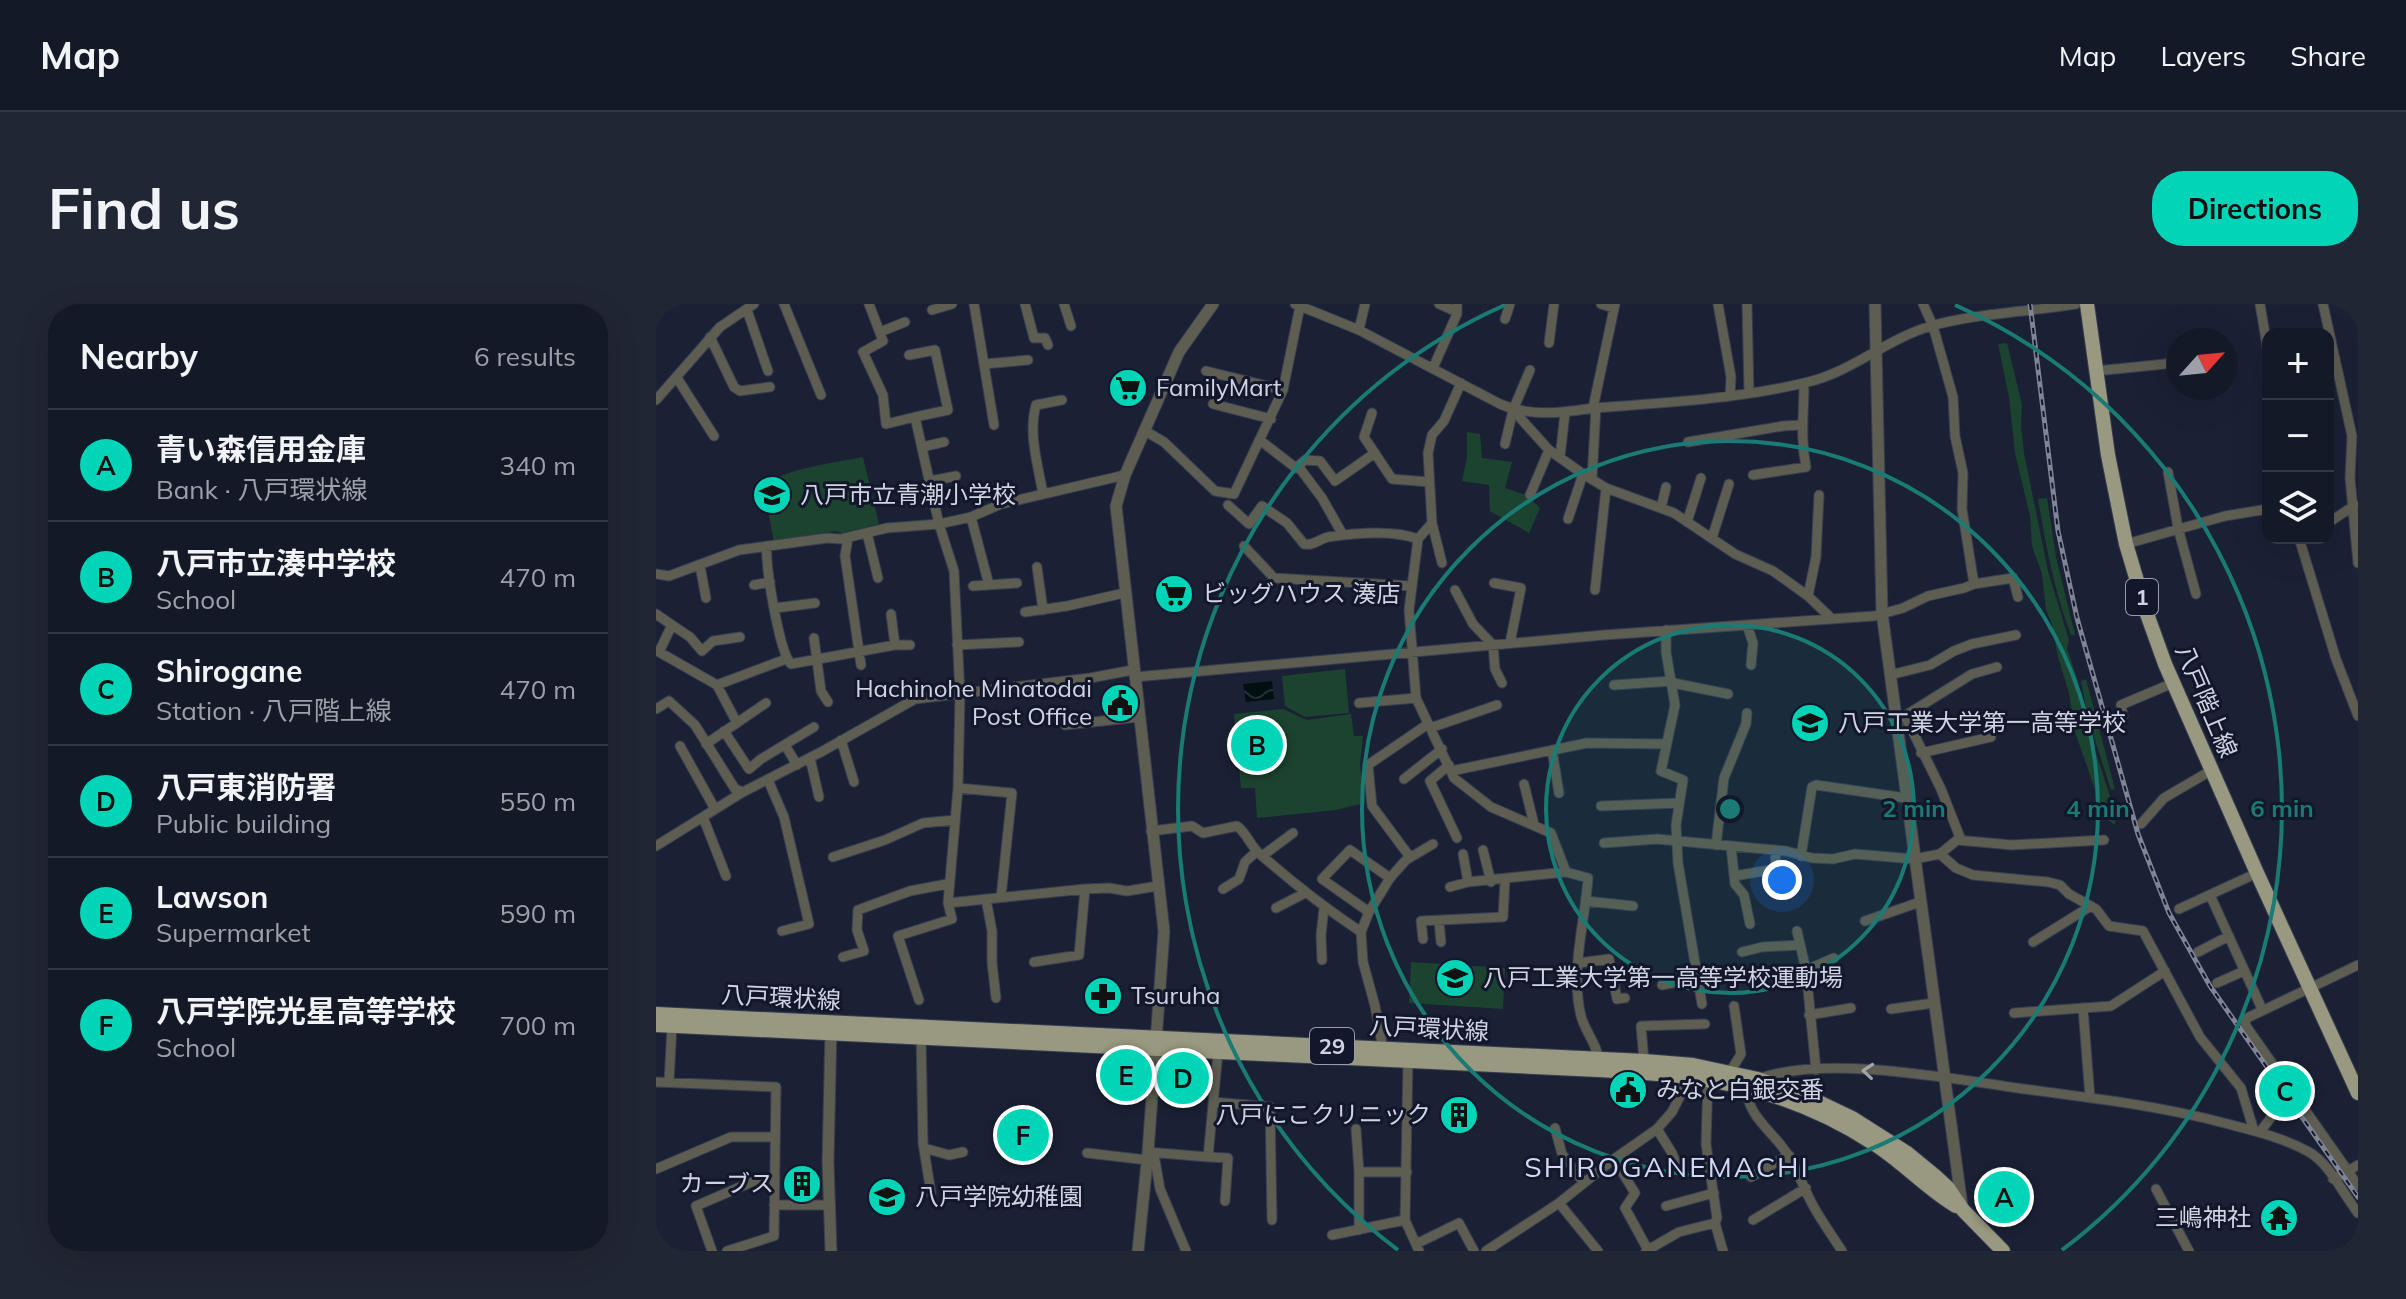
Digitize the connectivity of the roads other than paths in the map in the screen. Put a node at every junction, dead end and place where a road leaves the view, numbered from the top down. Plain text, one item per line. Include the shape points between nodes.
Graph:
1 (784, 304) edge
2 (869, 304) edge
3 (952, 304) edge
4 (974, 304) edge
5 (1025, 304) edge
6 (1064, 304) edge
7 (1213, 304) edge
8 (1365, 304) edge
9 (1439, 304) edge
10 (1510, 304) edge
11 (1554, 304) edge
12 (1601, 304) edge
13 (1718, 304) edge
14 (1747, 304) edge
15 (1875, 304) edge
16 (1923, 304) edge
17 (2087, 304) edge
18 (2260, 304) edge
19 (2323, 304) edge
20 (1298, 305) edge
21 (1615, 306) edge
22 (750, 307) edge
23 (1457, 308) edge
24 (932, 310) dead end
25 (1505, 319) dead end
26 (905, 322) dead end
27 (1071, 326) dead end
28 (1933, 326) junction
29 (2264, 328) edge
30 (1359, 330) junction
31 (880, 332) junction
32 (710, 337) junction
33 (1549, 343) dead end
34 (1048, 345) dead end
35 (1876, 353) junction
36 (909, 355) dead end
37 (1028, 360) dead end
38 (984, 364) junction
39 (2166, 364) edge
40 (1433, 368) junction
41 (1530, 370) dead end
42 (768, 371) dead end
43 (1206, 371) dead end
44 (2096, 371) junction
45 (677, 378) junction
46 (1461, 383) junction
47 (1804, 383) junction
48 (770, 387) dead end
49 (1283, 390) junction
50 (1749, 392) junction
51 (821, 395) dead end
52 (1730, 395) junction
53 (656, 400) edge
54 (1062, 400) dead end
55 (1213, 404) dead end
56 (1595, 407) junction
57 (1513, 410) junction
58 (1372, 413) dead end
59 (1565, 413) junction
60 (915, 417) junction
61 (1271, 419) junction
62 (994, 425) dead end
63 (1801, 425) junction
64 (1145, 431) junction
65 (714, 436) dead end
66 (1261, 441) junction
67 (944, 442) dead end
68 (1688, 442) dead end
69 (1505, 444) dead end
70 (922, 447) junction
71 (1549, 450) junction
72 (1375, 453) junction
73 (1560, 457) junction
74 (1298, 466) junction
75 (2168, 472) dead end
76 (1125, 475) junction
77 (1753, 475) dead end
78 (956, 476) dead end
79 (1587, 477) junction
80 (1701, 478) dead end
81 (930, 481) junction
82 (1429, 482) junction
83 (1729, 484) dead end
84 (1666, 487) dead end
85 (1606, 488) junction
86 (1043, 494) junction
87 (1530, 495) dead end
88 (1819, 495) dead end
89 (1228, 505) dead end
90 (2356, 505) edge
91 (1661, 508) junction
92 (2262, 510) edge
93 (971, 517) junction
94 (1568, 519) dead end
95 (2334, 519) edge
96 (1687, 522) junction
97 (1432, 523) junction
98 (939, 524) junction
99 (2178, 528) junction
100 (867, 533) junction
101 (1343, 535) junction
102 (848, 538) junction
103 (1712, 538) junction
104 (1418, 539) junction
105 (2126, 544) junction
106 (2302, 544) edge
107 (767, 546) junction
108 (1244, 546) dead end
109 (1442, 563) dead end
110 (2358, 563) edge
111 (700, 566) junction
112 (1037, 567) dead end
113 (656, 574) edge
114 (878, 578) dead end
115 (770, 582) junction
116 (1017, 583) dead end
117 (1494, 583) dead end
118 (1974, 584) junction
119 (754, 585) dead end
120 (989, 585) junction
121 (973, 586) dead end
122 (1411, 586) junction
123 (1455, 590) dead end
124 (1595, 590) dead end
125 (1124, 593) junction
126 (2196, 594) dead end
127 (1808, 596) junction
128 (2018, 597) dead end
129 (706, 598) dead end
130 (815, 603) dead end
131 (775, 608) junction
132 (1043, 610) junction
133 (1025, 612) dead end
134 (1882, 613) junction
135 (656, 614) edge
136 (891, 614) dead end
137 (1832, 619) junction
138 (672, 625) junction
139 (1747, 625) junction
140 (1666, 630) junction
141 (2016, 635) dead end
142 (740, 637) dead end
143 (814, 638) dead end
144 (1019, 642) dead end
145 (1510, 643) junction
146 (895, 645) junction
147 (910, 645) dead end
148 (957, 645) junction
149 (1493, 645) junction
150 (1414, 651) junction
151 (859, 654) junction
152 (786, 659) junction
153 (817, 660) junction
154 (861, 665) dead end
155 (1751, 665) dead end
156 (1997, 667) dead end
157 (1134, 674) junction
158 (1890, 675) junction
159 (1672, 682) junction
160 (1502, 683) dead end
161 (2173, 683) junction
162 (717, 685) junction
163 (1614, 685) dead end
164 (960, 694) junction
165 (1728, 694) dead end
166 (1416, 698) junction
167 (828, 702) dead end
168 (766, 703) dead end
169 (1359, 703) dead end
170 (1497, 705) dead end
171 (656, 709) edge
172 (1747, 713) dead end
173 (2123, 716) dead end
174 (2358, 716) edge
175 (1139, 717) junction
176 (1901, 718) junction
177 (737, 723) junction
178 (1065, 725) dead end
179 (1429, 726) junction
180 (814, 727) dead end
181 (724, 731) junction
182 (1991, 737) dead end
183 (841, 740) junction
184 (706, 744) junction
185 (1667, 744) junction
186 (785, 745) junction
187 (680, 746) dead end
188 (1442, 749) junction
189 (1552, 750) junction
190 (1921, 753) junction
191 (810, 758) junction
192 (797, 765) junction
193 (1450, 768) junction
194 (2212, 770) junction
195 (1404, 779) dead end
196 (768, 780) junction
197 (854, 782) dead end
198 (1524, 784) dead end
199 (958, 788) junction
200 (743, 792) junction
201 (1559, 793) dead end
202 (819, 797) dead end
203 (1906, 798) junction
204 (1679, 803) junction
205 (1601, 806) dead end
206 (715, 809) junction
207 (703, 817) junction
208 (955, 820) junction
209 (1534, 824) junction
210 (2141, 824) dead end
211 (1151, 831) junction
212 (1293, 833) dead end
213 (1457, 838) dead end
214 (1961, 840) junction
215 (2104, 840) dead end
216 (1676, 842) junction
217 (1604, 843) dead end
218 (1433, 844) dead end
219 (1716, 845) junction
220 (656, 846) edge
221 (1731, 847) junction
222 (1483, 850) dead end
223 (1775, 850) junction
224 (1260, 854) junction
225 (1463, 854) dead end
226 (1940, 854) junction
227 (1801, 856) junction
228 (833, 857) dead end
229 (1410, 857) junction
230 (1914, 859) junction
231 (1566, 872) junction
232 (2257, 873) junction
233 (726, 876) dead end
234 (1734, 876) junction
235 (1390, 878) junction
236 (1505, 880) junction
237 (1468, 882) junction
238 (1491, 882) junction
239 (947, 884) junction
240 (1158, 886) junction
241 (1450, 887) dead end
242 (1085, 889) junction
243 (1223, 889) dead end
244 (1305, 893) junction
245 (2210, 895) junction
246 (1001, 897) junction
247 (986, 899) junction
248 (1586, 901) junction
249 (1920, 902) junction
250 (948, 903) junction
251 (1633, 906) dead end
252 (2091, 906) junction
253 (1276, 908) dead end
254 (1324, 908) junction
255 (2179, 909) dead end
256 (1369, 912) junction
257 (1865, 921) dead end
258 (1439, 922) junction
259 (1750, 924) dead end
260 (782, 931) dead end
261 (1797, 931) dead end
262 (1361, 932) junction
263 (2229, 936) junction
264 (1423, 939) dead end
265 (1441, 942) dead end
266 (2033, 942) dead end
267 (1800, 945) junction
268 (1742, 952) dead end
269 (2198, 952) dead end
270 (843, 957) dead end
271 (1834, 958) dead end
272 (1322, 960) dead end
273 (1034, 962) dead end
274 (1578, 963) junction
275 (2358, 965) edge
276 (1806, 970) junction
277 (2165, 971) junction
278 (2244, 971) junction
279 (1698, 978) junction
280 (2217, 983) dead end
281 (1662, 985) dead end
282 (2309, 987) junction
283 (996, 998) dead end
284 (1625, 998) dead end
285 (919, 1000) dead end
286 (1934, 1003) junction
287 (1702, 1004) dead end
288 (1734, 1006) dead end
289 (1851, 1008) dead end
290 (2083, 1008) junction
291 (1891, 1009) dead end
292 (2262, 1009) junction
293 (2014, 1013) dead end
294 (656, 1014) edge
295 (1809, 1015) junction
296 (1705, 1024) dead end
297 (656, 1025) edge
298 (672, 1026) junction
299 (831, 1028) junction
300 (921, 1032) junction
301 (1156, 1043) junction
302 (1383, 1049) junction
303 (1218, 1052) junction
304 (1408, 1061) junction
305 (1644, 1061) junction
306 (1599, 1064) junction
307 (2352, 1064) edge
308 (1816, 1070) junction
309 (1730, 1072) junction
310 (1709, 1073) junction
311 (1690, 1076) junction
312 (1945, 1078) junction
313 (656, 1082) edge
314 (669, 1082) junction
315 (1753, 1083) junction
316 (2358, 1093) edge
317 (2090, 1098) junction
318 (1214, 1102) junction
319 (2282, 1103) dead end
320 (1555, 1128) dead end
321 (1356, 1129) dead end
322 (1657, 1129) junction
323 (2257, 1132) junction
324 (775, 1137) junction
325 (924, 1148) junction
326 (963, 1152) dead end
327 (1087, 1153) dead end
328 (1789, 1155) junction
329 (1148, 1156) junction
330 (1208, 1157) junction
331 (1956, 1157) junction
332 (1614, 1159) junction
333 (2358, 1165) edge
334 (656, 1169) edge
335 (1679, 1170) dead end
336 (2348, 1171) junction
337 (1359, 1172) junction
338 (1407, 1172) junction
339 (1935, 1176) junction
340 (1751, 1177) dead end
341 (775, 1178) junction
342 (2333, 1179) junction
343 (1584, 1183) junction
344 (2358, 1186) edge
345 (1806, 1188) junction
346 (2156, 1189) dead end
347 (931, 1193) dead end
348 (1714, 1193) junction
349 (1225, 1201) dead end
350 (1559, 1203) junction
351 (774, 1205) junction
352 (829, 1205) junction
353 (1666, 1206) dead end
354 (1963, 1210) junction
355 (2358, 1213) edge
356 (1272, 1220) dead end
357 (1405, 1220) junction
358 (1753, 1220) dead end
359 (1715, 1223) junction
360 (1359, 1230) junction
361 (1332, 1235) dead end
362 (2358, 1245) edge
363 (754, 1247) edge
364 (1501, 1247) edge
365 (1418, 1248) edge
366 (1647, 1250) edge
367 (712, 1251) edge
368 (727, 1251) edge
369 (831, 1251) edge
370 (1138, 1251) edge
371 (1186, 1251) edge
372 (1474, 1251) edge
373 (1486, 1251) edge
374 (1598, 1251) edge
375 (1723, 1251) edge
376 (1842, 1251) edge
377 (2003, 1251) edge
378 (2189, 1251) edge
379 (2350, 1251) edge

1 - 51 street
2 - 31 street
3 - 24 street
4 - 38 street
5 - 34 street via 1034,338 1045,338
6 - 27 street
7 - 64 street via 1179,352
8 - 30 street
9 - 23 street
10 - 25 street
11 - 33 street
12 - 21 street
13 - 52 street
14 - 50 street
15 - 35 street
16 - 28 street
17 - 28 street
17 - 44 main road, 八戸階上線 / 1
18 - 29 street
19 - 90 street via 2352,436 2350,478
20 - 30 street
20 - 49 street
21 - 56 street
22 - 32 street
22 - 42 street
23 - 40 street
26 - 31 street
28 - 35 street
28 - 118 street via 1953,397
30 - 40 street
31 - 60 street via 883,341 863,352 883,395 886,424
32 - 45 street
32 - 48 street via 734,387
35 - 47 street via 1838,374
35 - 134 street
36 - 60 street via 935,350 948,410
37 - 38 street
38 - 62 street
39 - 44 street
40 - 46 street
41 - 57 street
43 - 49 street
44 - 105 main road, 八戸階上線 / 1
45 - 53 street
45 - 65 street
46 - 57 street
46 - 82 street via 1432,435
47 - 50 street
47 - 63 street
49 - 61 street
50 - 52 street
52 - 56 street
54 - 86 street via 1036,405 1034,411 1032,430
55 - 61 street
56 - 59 street
56 - 79 street
57 - 59 street
57 - 69 street
57 - 71 street
58 - 72 street via 1364,437
59 - 73 street
60 - 70 street
61 - 66 street
63 - 68 street
63 - 77 street via 1806,467
64 - 66 street via 1164,442 1215,491 1234,494
64 - 76 street
66 - 74 street
67 - 70 street
70 - 81 street
71 - 73 street
71 - 87 street
72 - 74 street via 1335,481 1320,461 1305,460
72 - 82 street via 1392,479
73 - 79 street
74 - 101 street
75 - 99 street
76 - 86 street
76 - 125 street via 1116,506
78 - 81 street
79 - 85 street
79 - 94 street
80 - 96 street
81 - 98 street
82 - 97 street
83 - 103 street
84 - 91 street
85 - 91 street
85 - 124 street
86 - 93 street
88 - 127 street
89 - 101 street via 1249,524 1262,506 1287,523 1304,544
90 - 95 street
90 - 110 street
91 - 96 street
92 - 99 street
93 - 98 street
93 - 120 street
96 - 103 street
97 - 104 street
97 - 109 street
98 - 100 street
98 - 148 street via 954,571
99 - 105 street
99 - 126 street
100 - 102 street
100 - 114 street
101 - 104 street
102 - 107 street
102 - 151 street via 845,556
103 - 127 street
104 - 122 street
105 - 161 main road, 八戸階上線 / 1
106 - 174 street
107 - 111 street via 739,550
107 - 115 street
108 - 122 street via 1274,578
111 - 113 street via 669,576
111 - 129 street
112 - 132 street
115 - 119 street
115 - 131 street
116 - 120 street
117 - 145 street via 1521,588
118 - 128 street via 2013,578
118 - 134 street
120 - 121 street
122 - 150 street
123 - 149 street via 1473,624
125 - 132 street
125 - 157 street
127 - 137 street
130 - 131 street
131 - 152 street
132 - 133 street
134 - 137 street
134 - 158 street
135 - 138 street
136 - 146 street
137 - 139 street
138 - 142 street via 702,651 713,641
138 - 162 street via 659,652
139 - 140 street
139 - 155 street via 1753,643
140 - 145 street
140 - 159 street
141 - 158 street via 1972,644 1930,665
143 - 153 street
144 - 148 street
145 - 149 street
146 - 147 street
146 - 151 street
148 - 164 street
149 - 150 street
149 - 160 street
150 - 157 street
150 - 166 street
151 - 153 street
151 - 154 street
152 - 153 street via 791,664
152 - 162 street
153 - 167 street
156 - 176 street via 1972,674
157 - 164 street
157 - 175 street
158 - 176 street
159 - 163 street
159 - 165 street
159 - 185 street via 1675,705
161 - 173 street via 2121,705
161 - 194 main road, 八戸階上線 / 1
162 - 177 street
164 - 183 street via 915,699
164 - 199 street
166 - 169 street
166 - 179 street
168 - 177 street
170 - 179 street
171 - 184 street via 669,701 695,725
172 - 219 street via 1724,778
175 - 178 street
175 - 211 street
176 - 190 street
176 - 203 street
177 - 181 street
179 - 188 street
179 - 229 street via 1368,765 1372,806
180 - 186 street
181 - 184 street
181 - 186 street via 749,769
182 - 190 street
183 - 191 street
183 - 197 street
184 - 200 street via 735,789
185 - 189 street via 1587,743
185 - 204 street via 1661,771 1683,780
186 - 192 street
187 - 206 street
188 - 193 street
188 - 195 street
189 - 193 street
189 - 201 street
190 - 214 street
191 - 192 street
191 - 202 street
192 - 196 street
193 - 209 street via 1454,778 1491,807
193 - 213 street via 1430,781
194 - 210 street via 2164,798
194 - 232 main road, 八戸階上線 / 1
196 - 200 street
196 - 260 street via 784,817 809,924
198 - 209 street
199 - 208 street
199 - 246 street via 1012,793
200 - 206 street
203 - 227 street via 1812,787
203 - 230 street
204 - 205 street
204 - 216 street
206 - 207 street
207 - 220 street
207 - 233 street
208 - 228 street via 923,823
208 - 239 street
209 - 231 street via 1551,833
211 - 224 street via 1192,826 1203,833 1237,826
211 - 240 street
212 - 224 street
214 - 215 street via 2012,845
214 - 226 street
216 - 217 street via 1651,838
216 - 219 street
216 - 279 street
218 - 229 street
219 - 221 street
221 - 223 street
221 - 234 street
222 - 238 street
223 - 227 street
223 - 234 street via 1776,869
224 - 243 street via 1245,862 1239,879
224 - 244 street
225 - 237 street
226 - 230 street
226 - 252 street via 1973,875 2054,883
227 - 230 street
229 - 235 street
230 - 249 street
231 - 236 street
231 - 248 street via 1588,878
232 - 245 street
232 - 282 main road, 八戸階上線 / 1
234 - 259 street
235 - 256 street
235 - 256 street via 1350,850 1322,879
236 - 238 street
236 - 258 street via 1503,917
237 - 238 street
237 - 241 street
239 - 250 street
239 - 270 street via 858,910 864,951
240 - 242 street
240 - 301 street via 1164,931
242 - 246 street
242 - 273 street via 1079,955
244 - 253 street
244 - 254 street
245 - 255 street
245 - 263 street
246 - 247 street
247 - 250 street
247 - 283 street
248 - 251 street
248 - 274 street
249 - 257 street
249 - 286 street
250 - 285 street via 952,919 898,936
252 - 266 street
252 - 277 street via 2109,926 2143,931
254 - 262 street
254 - 272 street
256 - 262 street
258 - 264 street via 1421,921
258 - 265 street
261 - 267 street
262 - 302 street
263 - 269 street
263 - 278 street
267 - 268 street
267 - 276 street
271 - 276 street
274 - 284 street via 1609,959 1617,999
274 - 306 street via 1581,1016
275 - 282 street
276 - 295 street
277 - 290 street via 2111,1006
277 - 323 street via 2200,1037 2241,1088
278 - 280 street
278 - 292 street
279 - 281 street
279 - 287 street
282 - 292 street
282 - 307 main road, 八戸階上線 / 1
286 - 291 street
286 - 312 street
288 - 309 street via 1741,1054
289 - 295 street
290 - 293 street
290 - 317 street
292 - 336 street via 2247,1016 2246,1026
294 - 299 main road, 八戸環状線 / 29
295 - 308 street
296 - 305 street via 1641,1026
297 - 298 main road, 八戸環状線 / 29
298 - 299 main road, 八戸環状線 / 29
298 - 314 street
299 - 300 main road, 八戸環状線 / 29
299 - 352 street
300 - 301 main road, 八戸環状線 / 29
300 - 325 street
301 - 302 main road, 八戸環状線 / 29
301 - 303 main road, 八戸環状線 / 29
301 - 329 street
302 - 306 main road, 八戸環状線 / 29
303 - 304 main road, 八戸環状線 / 29
303 - 318 street
304 - 306 main road, 八戸環状線 / 29
304 - 338 street
305 - 306 main road, 八戸環状線 / 29
305 - 310 main road, 八戸環状線 / 29
306 - 311 main road, 八戸環状線 / 29
307 - 316 main road, 八戸階上線 / 1
312 -> 308 street
308 - 315 street via 1771,1074
309 - 310 main road, 八戸環状線 / 29
309 - 315 main road, 八戸環状線 / 29
310 - 311 main road, 八戸環状線 / 29
310 - 315 main road, 八戸環状線 / 29
310 - 348 street via 1706,1144
311 - 322 street
312 - 317 street
312 - 331 street
313 - 314 street
314 - 324 street via 776,1087
315 - 328 street via 1746,1097
315 - 339 main road, 八戸環状線 / 29 via 1806,1096 1852,1118
315 - 354 main road, 八戸環状線 / 29 via 1843,1125
317 - 323 street via 2172,1109
318 - 330 street
318 - 356 street via 1270,1107
319 - 323 street
320 - 343 street via 1562,1154
321 - 337 street
322 - 332 street
322 - 335 street
323 - 342 street via 2311,1153
324 - 334 street via 731,1137
324 - 341 street
325 - 326 street via 949,1155
325 - 347 street
327 - 329 street
328 - 340 street
328 - 345 street
329 - 330 street
329 - 370 street
329 - 371 street via 1155,1160 1160,1189
330 - 349 street via 1228,1158
331 - 339 street via 1946,1175
331 - 354 street
332 - 343 street
332 - 366 street via 1635,1193 1625,1208
333 - 336 street
336 - 342 street
336 - 344 street
337 - 338 street
337 - 360 street
338 - 357 street
339 - 354 main road, 八戸環状線 / 29
341 - 351 street
341 - 367 street via 761,1178 696,1206
342 - 355 street
343 - 350 street
345 - 358 street
345 - 376 street
346 - 378 street
348 - 353 street
348 - 359 street
350 - 364 street
350 - 374 street
351 - 352 street
351 - 363 street via 774,1236
352 - 369 street
354 - 377 main road, 八戸環状線 / 29
357 - 360 street
357 - 365 street
359 - 366 street via 1679,1232
359 - 375 street
360 - 361 street
362 - 379 street
363 - 368 street
364 - 373 street
365 - 372 street via 1459,1223

